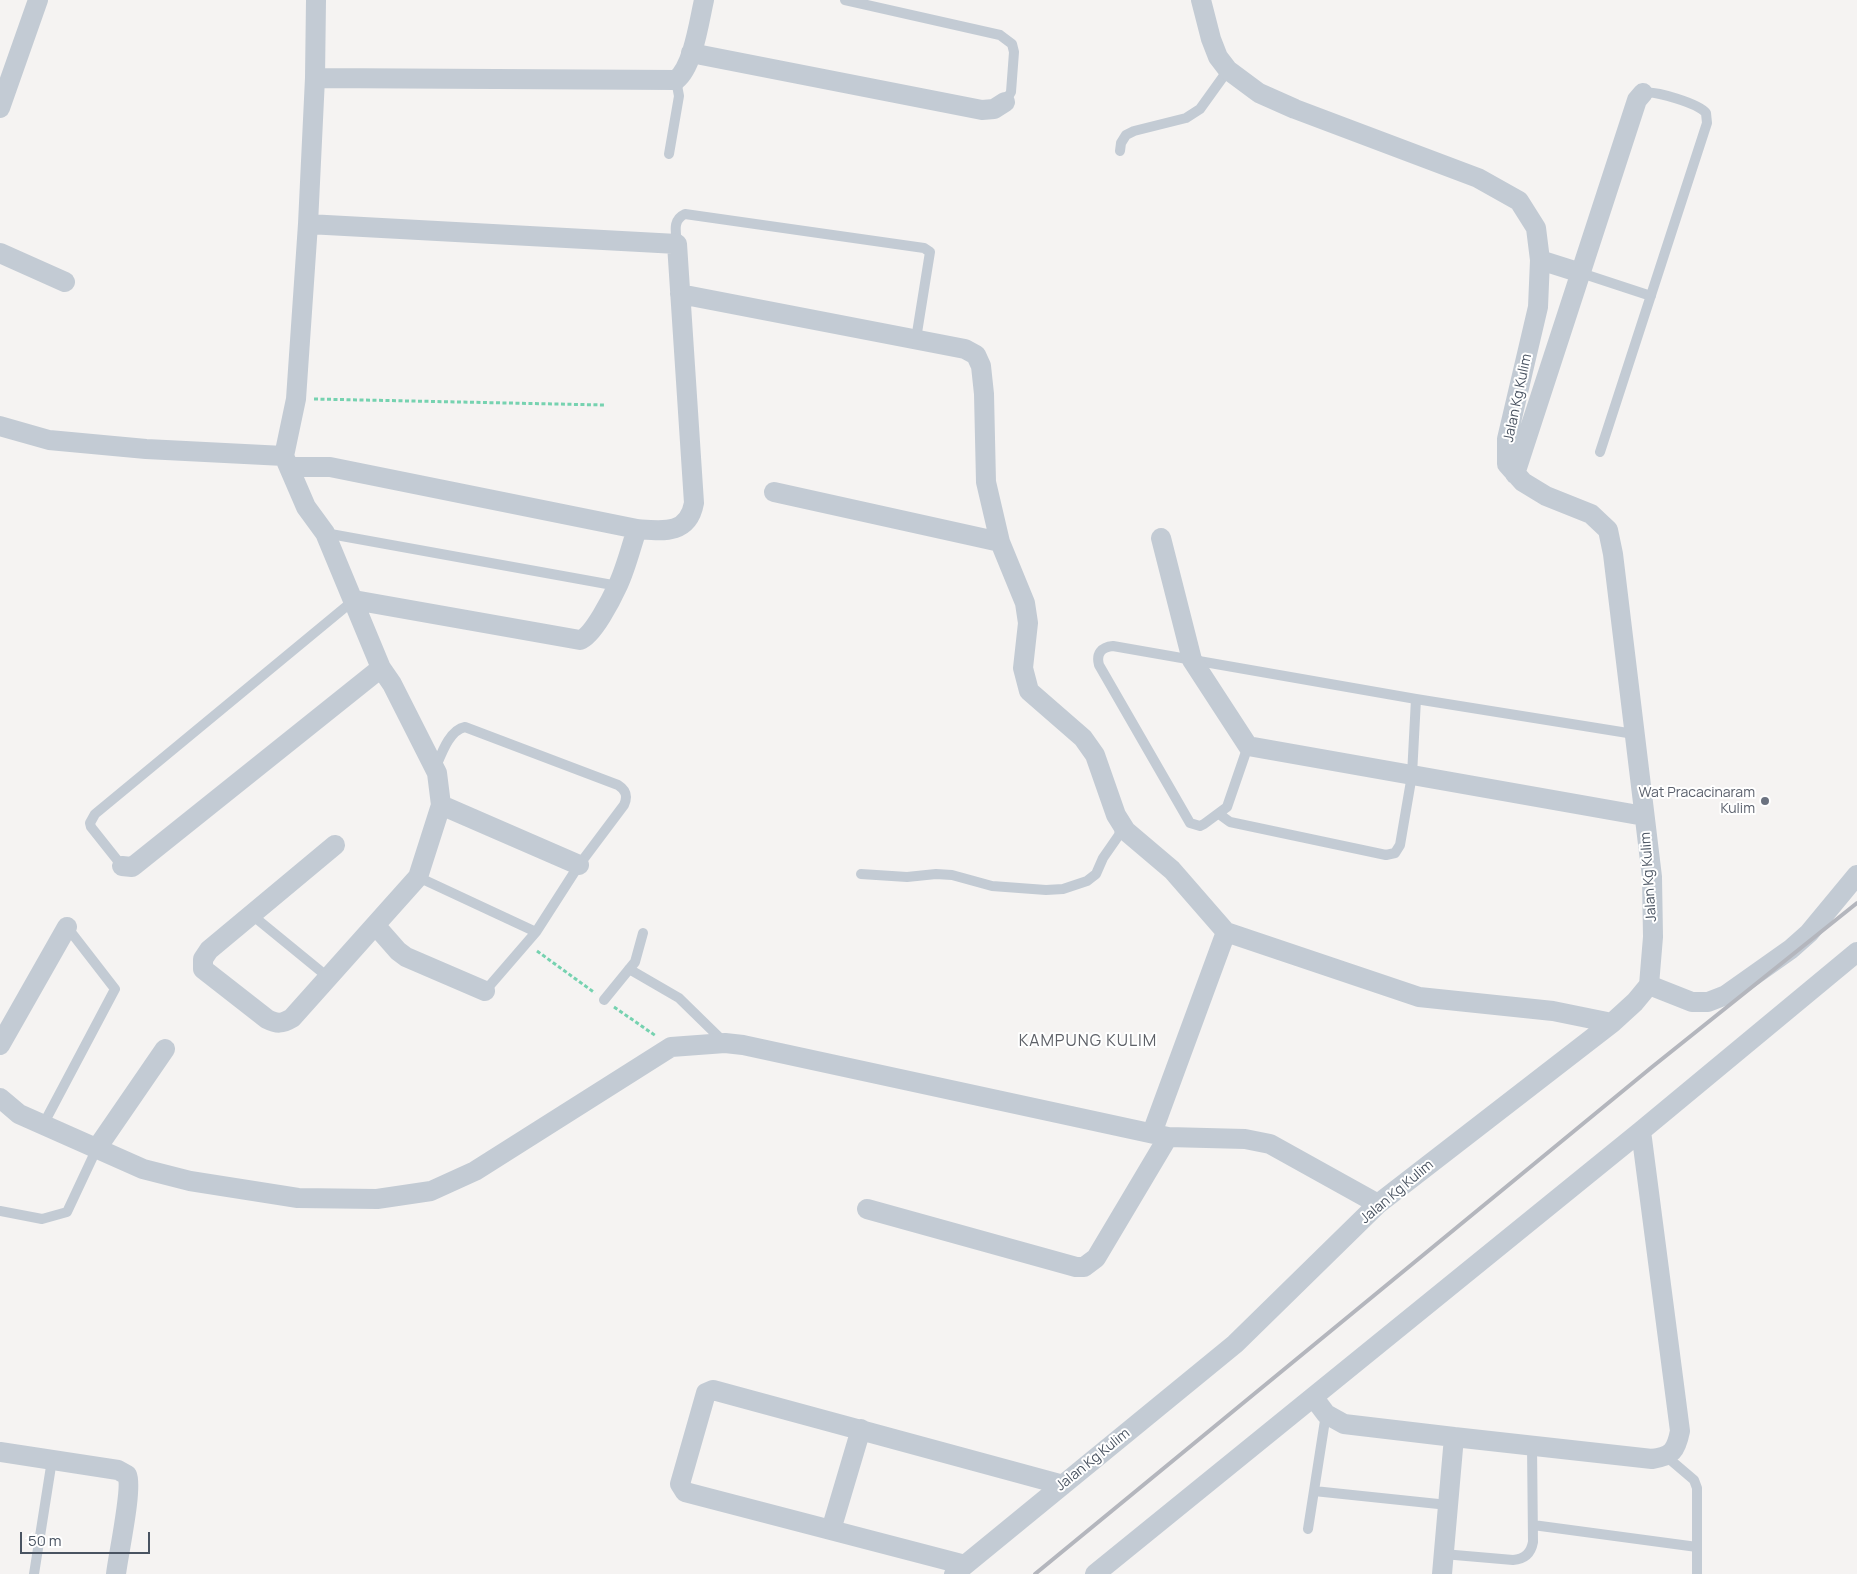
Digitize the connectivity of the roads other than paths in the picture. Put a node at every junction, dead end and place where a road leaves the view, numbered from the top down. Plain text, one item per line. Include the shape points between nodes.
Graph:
1 (38, 0) edge
2 (316, 0) edge
3 (704, 0) edge
4 (845, 0) edge
5 (1202, 0) edge
6 (691, 53) junction
7 (1228, 70) junction
8 (316, 78) junction
9 (676, 80) junction
10 (1643, 93) joint
11 (1005, 102) joint
12 (0, 108) edge
13 (1120, 152) dead end
14 (669, 154) dead end
15 (308, 224) junction
16 (677, 244) junction
17 (0, 253) edge
18 (1540, 260) junction
19 (1581, 273) junction
20 (65, 282) dead end
21 (680, 294) junction
22 (1651, 296) junction
23 (916, 339) junction
24 (0, 426) edge
25 (1600, 452) dead end
26 (287, 462) junction
27 (1515, 474) junction
28 (774, 492) dead end
29 (637, 529) junction
30 (325, 534) junction
31 (1161, 538) dead end
32 (1000, 542) junction
33 (618, 586) junction
34 (354, 600) junction
35 (1192, 660) junction
36 (381, 668) junction
37 (1416, 699) junction
38 (1634, 734) junction
39 (1248, 746) junction
40 (434, 768) junction
41 (1412, 775) junction
42 (441, 806) junction
43 (1219, 814) junction
44 (1644, 816) junction
45 (1122, 823) junction
46 (335, 845) dead end
47 (579, 865) junction
48 (122, 866) joint
49 (861, 874) dead end
50 (1857, 875) edge
51 (418, 877) junction
52 (252, 915) junction
53 (376, 926) junction
54 (67, 927) joint
55 (536, 932) junction
56 (1226, 932) junction
57 (644, 933) dead end
58 (1857, 952) edge
59 (629, 969) junction
60 (329, 978) junction
61 (1649, 985) junction
62 (484, 991) joint
63 (604, 1000) dead end
64 (1612, 1023) junction
65 (725, 1042) junction
66 (0, 1045) edge
67 (165, 1049) dead end
68 (0, 1098) edge
69 (43, 1124) junction
70 (1641, 1132) junction
71 (1160, 1135) junction
72 (97, 1148) junction
73 (1378, 1204) junction
74 (867, 1209) dead end
75 (0, 1211) edge
76 (1314, 1398) junction
77 (1326, 1414) junction
78 (860, 1429) junction
79 (1454, 1437) junction
80 (1532, 1446) junction
81 (0, 1452) edge
82 (1667, 1457) junction
83 (52, 1460) junction
84 (1062, 1485) junction
85 (1314, 1491) junction
86 (1448, 1505) junction
87 (1533, 1525) junction
88 (1308, 1529) dead end
89 (831, 1530) junction
90 (1697, 1547) junction
91 (1444, 1554) junction
92 (959, 1569) edge
93 (34, 1574) edge
94 (116, 1574) edge
95 (1096, 1574) edge
96 (1442, 1574) edge
97 (1697, 1574) edge

1 - 12 street
2 - 8 street
3 - 6 street
4 - 11 lane via 1000,35 1012,44 1014,52 1011,92
5 - 7 street, Jalan Kg Kulim via 1211,40
6 - 9 street via 682,75
6 - 11 street via 982,110 994,109
7 - 13 lane via 1200,109 1186,118 1126,135
7 - 18 street, Jalan Kg Kulim via 1259,93 1478,178 1520,201 1536,228
8 - 9 street
8 - 15 street
9 - 14 lane via 679,96
10 - 19 street via 1637,100
10 - 22 lane via 1653,92 1699,106 1708,118
15 - 16 street
15 - 26 street via 296,399
16 - 21 street
16 - 23 lane via 675,224 684,214 924,248 930,252
17 - 20 street
18 - 19 street
18 - 27 street, Jalan Kg Kulim via 1538,307 1507,439 1507,464
19 - 22 lane
19 - 27 street
21 - 23 street
21 - 29 street via 694,503 692,515 676,528 658,531
22 - 25 lane
23 - 32 street via 966,349 976,355 981,366 986,482
24 - 26 street via 49,440
26 - 29 street via 330,467
26 - 30 street via 306,507
27 - 38 street, Jalan Kg Kulim via 1546,496 1591,514 1608,530
28 - 32 street
29 - 33 street
30 - 33 lane
30 - 34 street
31 - 35 street
32 - 45 street via 1025,603 1028,623 1023,668 1029,690 1083,738 1095,755 1116,815
33 - 34 street via 592,630 580,640
34 - 36 street
34 - 48 lane via 95,814 91,827
35 - 37 lane
35 - 39 street
35 - 43 lane via 1112,646 1105,647 1097,658 1190,823 1200,826
36 - 40 street
36 - 48 street via 136,864
37 - 38 lane
37 - 41 lane
38 - 44 street, Jalan Kg Kulim
39 - 41 street
39 - 43 lane via 1227,808
40 - 42 street
40 - 47 lane via 456,730 465,727 623,788 624,805
41 - 43 lane via 1400,845 1391,855 1230,822
41 - 44 street
42 - 47 street
42 - 51 street
44 - 61 street, Jalan Kg Kulim via 1652,877 1653,936
45 - 49 lane via 1119,835 1096,874 1087,881 1062,889 992,886 952,875
45 - 56 street via 1126,832 1172,870
46 - 52 street
47 - 55 lane
50 - 61 street via 1809,933 1726,996 1708,1002 1692,1002
51 - 53 street
51 - 55 lane
52 - 60 lane
52 - 60 street via 209,950 203,959 203,970 275,1023 284,1023 292,1018
53 - 60 street
53 - 62 street via 406,957
54 - 66 street
54 - 69 lane via 115,989
55 - 62 lane
56 - 64 street via 1419,998 1553,1011
56 - 71 street
57 - 59 lane
58 - 70 street
59 - 63 lane
59 - 65 lane via 679,998
61 - 64 street, Jalan Kg Kulim
64 - 73 street, Jalan Kg Kulim
65 - 71 street
65 - 72 street via 671,1047 475,1171 431,1191 377,1199 298,1198 143,1169
67 - 72 street
68 - 69 street via 19,1114
69 - 72 street
70 - 76 street
70 - 82 street via 1680,1431 1677,1446
71 - 73 street via 1245,1139 1270,1144
71 - 74 street via 1096,1258 1084,1267
72 - 75 lane via 67,1212 42,1219
73 - 84 street, Jalan Kg Kulim via 1235,1344
76 - 77 street
76 - 95 street
77 - 79 street via 1344,1424
77 - 85 lane
78 - 84 street
78 - 89 street
78 - 89 street via 713,1390 706,1393 680,1484 682,1489 690,1495
79 - 80 street
79 - 86 street
80 - 82 street via 1652,1460
80 - 87 lane
81 - 83 street
82 - 90 lane via 1691,1477 1698,1488
83 - 93 lane
83 - 94 street via 118,1470 127,1475 128,1498
84 - 92 street, Jalan Kg Kulim
85 - 86 lane
85 - 88 lane
86 - 91 street
87 - 90 lane
87 - 91 lane via 1531,1549 1521,1559
89 - 92 street
90 - 97 lane
91 - 96 street

